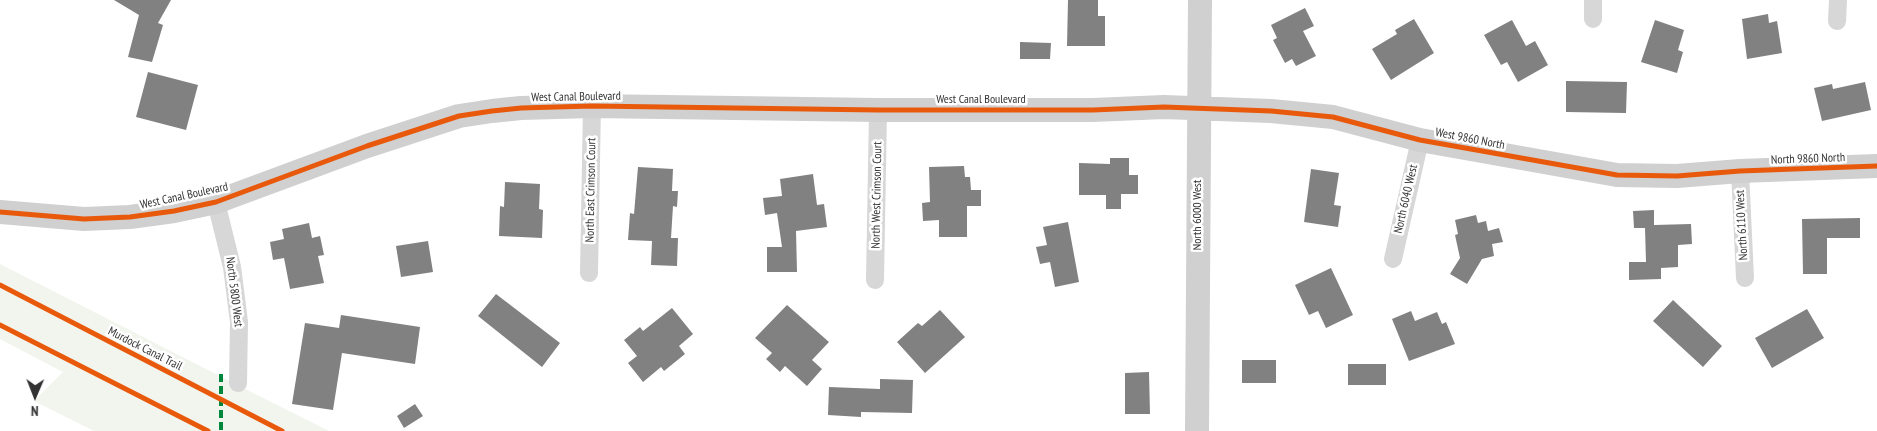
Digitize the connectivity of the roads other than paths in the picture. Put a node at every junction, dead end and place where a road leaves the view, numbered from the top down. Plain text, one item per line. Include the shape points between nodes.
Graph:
1 (1200, 0) edge
2 (1593, 0) edge
3 (1838, 0) edge
4 (1593, 19) dead end
5 (1838, 21) dead end
6 (592, 106) junction
7 (1198, 109) junction
8 (878, 110) junction
9 (1420, 140) junction
10 (1877, 166) edge
11 (1740, 171) junction
12 (216, 202) junction
13 (0, 212) edge
14 (1393, 259) dead end
15 (589, 273) dead end
16 (1745, 278) dead end
17 (875, 280) dead end
18 (238, 383) dead end
19 (1197, 431) edge

1 - 7 street, North 6000 West
2 - 4 street
3 - 5 street
6 - 8 street, West Canal Boulevard
6 - 12 street, West Canal Boulevard via 521,108 459,116
6 - 15 street, North East Crimson Court
7 - 8 street, West Canal Boulevard
7 - 9 street, West 9860 North via 1334,117
7 - 19 street, North 6000 West
8 - 17 street, North West Crimson Court
9 - 11 street, West 9860 North via 1617,175 1677,176
9 - 14 street, North 6040 West
10 - 11 street, North 9860 North
11 - 16 street, North 6110 West
12 - 13 street, West Canal Boulevard via 130,218 84,219
12 - 18 street, North 5800 West via 232,266 239,322

